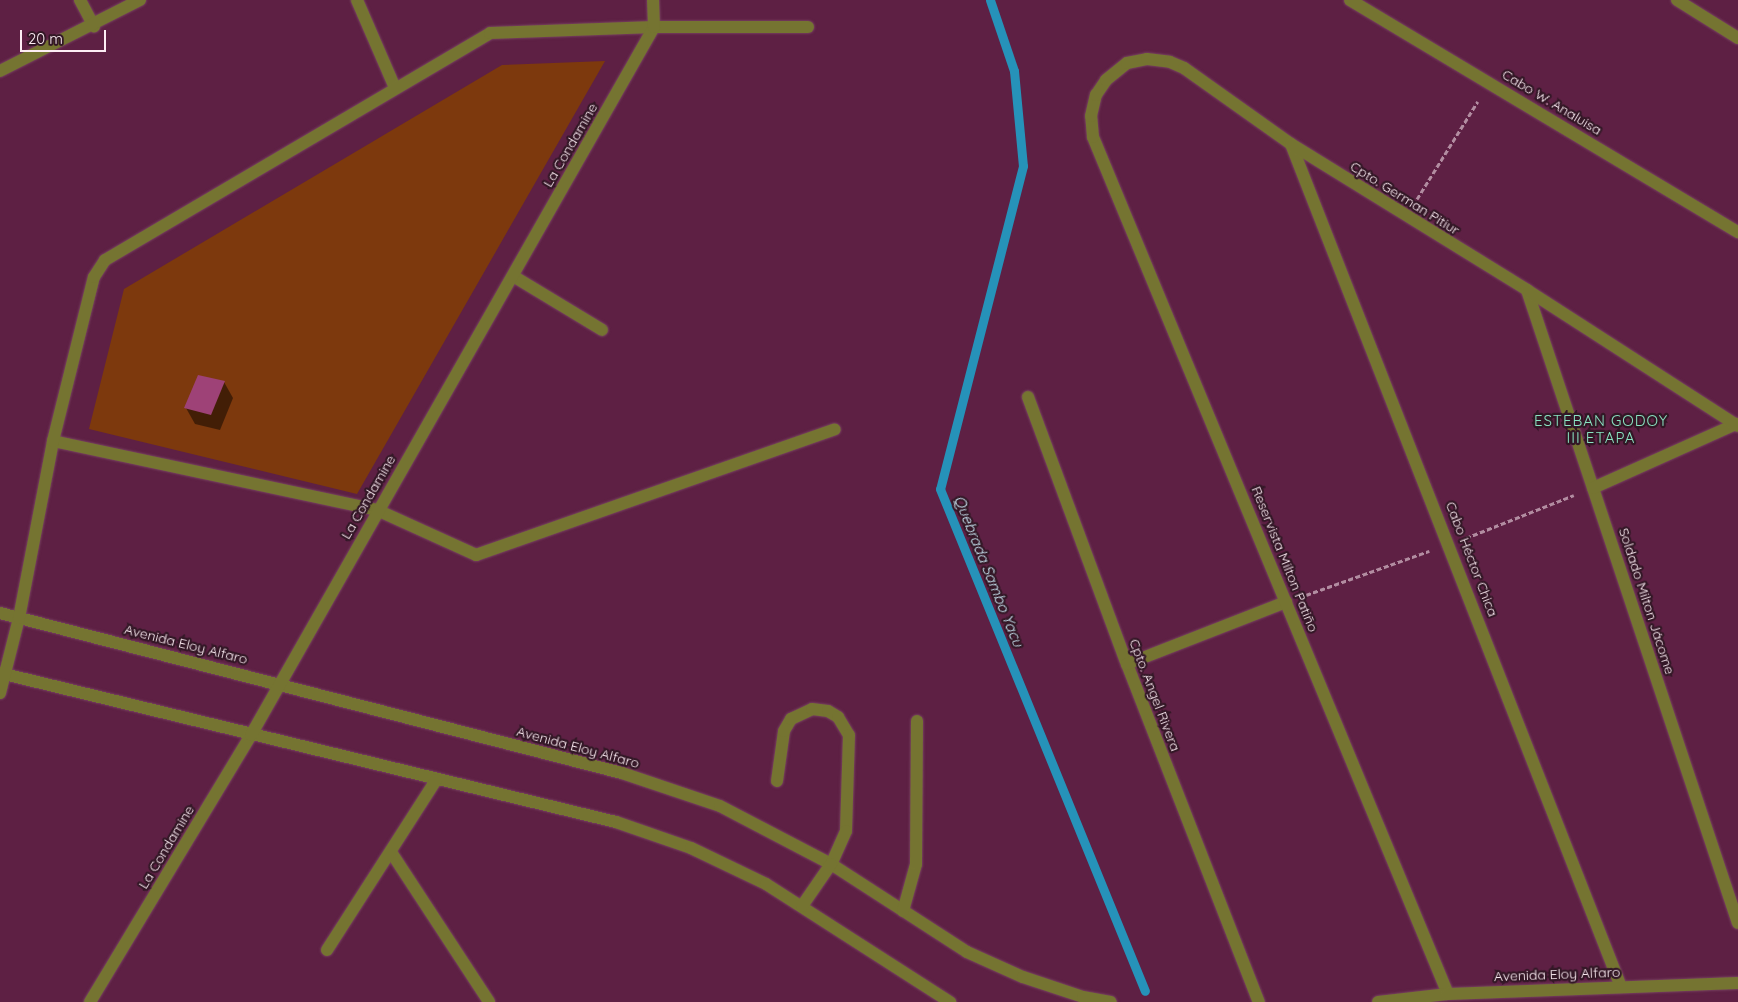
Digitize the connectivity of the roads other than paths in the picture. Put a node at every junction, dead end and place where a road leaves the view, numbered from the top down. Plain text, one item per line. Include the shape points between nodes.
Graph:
1 (80, 0) edge
2 (140, 0) edge
3 (357, 0) edge
4 (653, 0) edge
5 (1350, 0) edge
6 (1678, 0) edge
7 (94, 26) junction
8 (654, 27) junction
9 (808, 27) dead end
10 (1738, 38) edge
11 (0, 71) edge
12 (395, 88) junction
13 (1093, 137) joint
14 (1291, 144) junction
15 (1738, 232) edge
16 (512, 276) junction
17 (1527, 290) junction
18 (602, 330) dead end
19 (1028, 397) dead end
20 (1737, 425) edge
21 (835, 429) dead end
22 (53, 441) junction
23 (1593, 488) junction
24 (377, 510) junction
25 (1286, 602) junction
26 (0, 613) edge
27 (19, 618) junction
28 (1127, 664) junction
29 (3, 674) edge
30 (278, 683) junction
31 (0, 693) edge
32 (917, 721) dead end
33 (251, 735) junction
34 (436, 780) junction
35 (777, 781) dead end
36 (391, 852) junction
37 (831, 864) junction
38 (802, 906) junction
39 (903, 910) junction
40 (1738, 923) edge
41 (327, 950) dead end
42 (1738, 983) edge
43 (1621, 987) junction
44 (1448, 994) junction
45 (90, 1002) edge
46 (488, 1002) edge
47 (950, 1002) edge
48 (1111, 1002) edge
49 (1259, 1002) edge
50 (1378, 1002) edge

1 - 7 street
2 - 7 street
3 - 12 street
4 - 8 street
5 - 15 street, Cabo W. Analuisa
6 - 10 street
7 - 11 street
8 - 9 street
8 - 12 street via 490,33
8 - 16 street, La Condamine
12 - 22 street via 105,260 94,277
13 - 14 street, Cpto. German Pitiur via 1091,116 1096,95 1106,80 1127,63 1147,59 1170,62 1184,68
13 - 25 street, Reservista Milton Patiño
14 - 17 street, Cpto. German Pitiur
14 - 43 street, Cabo Héctor Chica
16 - 18 street
16 - 24 street, La Condamine
17 - 20 street, Cpto. German Pitiur
17 - 23 street, Soldado Milton Jácome
19 - 28 street, Cpto. Angel Rivera
20 - 23 street
21 - 24 street via 476,555
22 - 24 street
22 - 27 street
23 - 40 street, Soldado Milton Jácome
24 - 30 street, La Condamine
25 - 28 street
25 - 44 street, Reservista Milton Patiño
26 - 27 street, Avenida Eloy Alfaro
27 - 29 street
27 - 30 street, Avenida Eloy Alfaro
28 - 49 street, Cpto. Angel Rivera
29 - 31 street
29 - 33 street
30 - 33 street, La Condamine
30 - 37 street, Avenida Eloy Alfaro via 622,773 720,806
32 - 39 street via 916,864
33 - 34 street
33 - 45 street, La Condamine
34 - 36 street
34 - 38 street via 635,829 691,848 766,884
35 - 37 street via 784,731 791,719 812,709 828,711 838,717 849,735 848,821
36 - 41 street
36 - 46 street
37 - 38 street
37 - 39 street, Avenida Eloy Alfaro
38 - 47 street
39 - 48 street, Avenida Eloy Alfaro via 967,952 1023,977 1083,997
42 - 43 street, Avenida Eloy Alfaro
43 - 44 street, Avenida Eloy Alfaro
44 - 50 street, Avenida Eloy Alfaro

